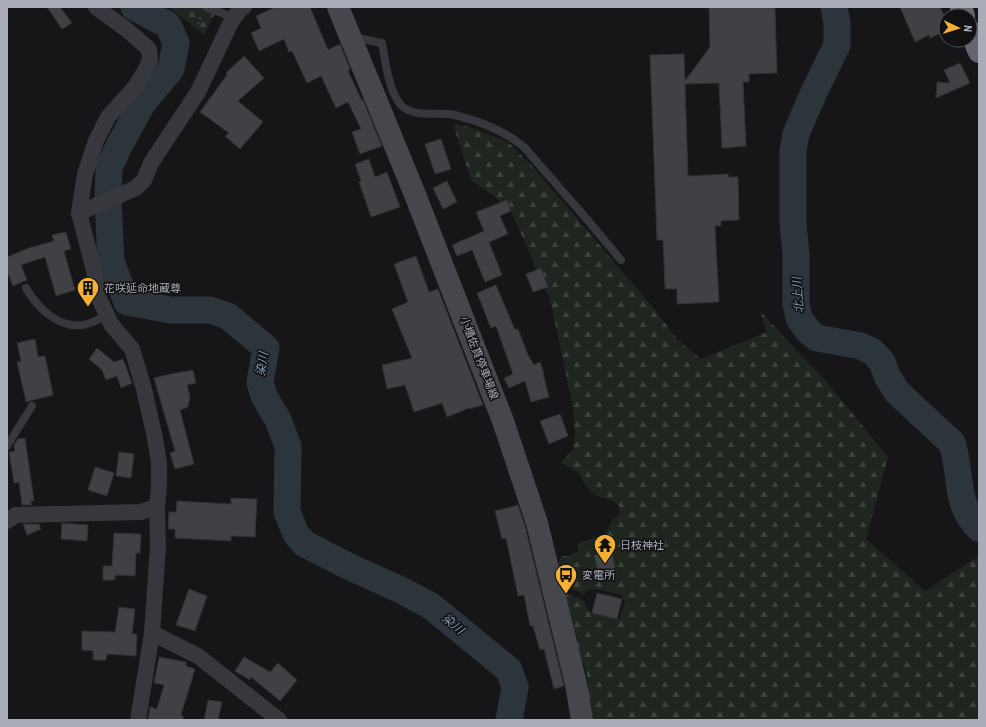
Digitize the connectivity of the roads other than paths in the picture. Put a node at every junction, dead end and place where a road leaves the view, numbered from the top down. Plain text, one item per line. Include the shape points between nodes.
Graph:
1 (96, 7) edge
2 (206, 7) edge
3 (244, 7) edge
4 (338, 7) edge
5 (233, 19) junction
6 (350, 36) junction
7 (83, 211) junction
8 (621, 260) dead end
9 (26, 288) dead end
10 (107, 316) junction
11 (32, 406) dead end
12 (7, 446) edge
13 (157, 507) junction
14 (8, 518) edge
15 (152, 633) junction
16 (138, 720) edge
17 (279, 720) edge
18 (582, 720) edge

1 - 7 street via 149,49 150,60 135,87 108,117 96,141 85,174
2 - 5 lane
3 - 5 street via 240,8
4 - 6 main road, 小櫃佐貫停車場線
5 - 7 street via 198,92 150,163 144,180 136,188
6 - 8 lane via 382,43 386,70 393,90 400,104 409,110 465,117 513,138 524,147
6 - 18 main road, 小櫃佐貫停車場線 via 503,421 537,523 576,684
7 - 10 street via 98,296
9 - 10 lane via 58,322 70,325 86,324
10 - 13 street via 132,349 144,388 159,463 160,486
11 - 12 lane
13 - 14 street via 141,512 16,515
13 - 15 street via 158,546
15 - 16 street
15 - 17 street via 198,656

